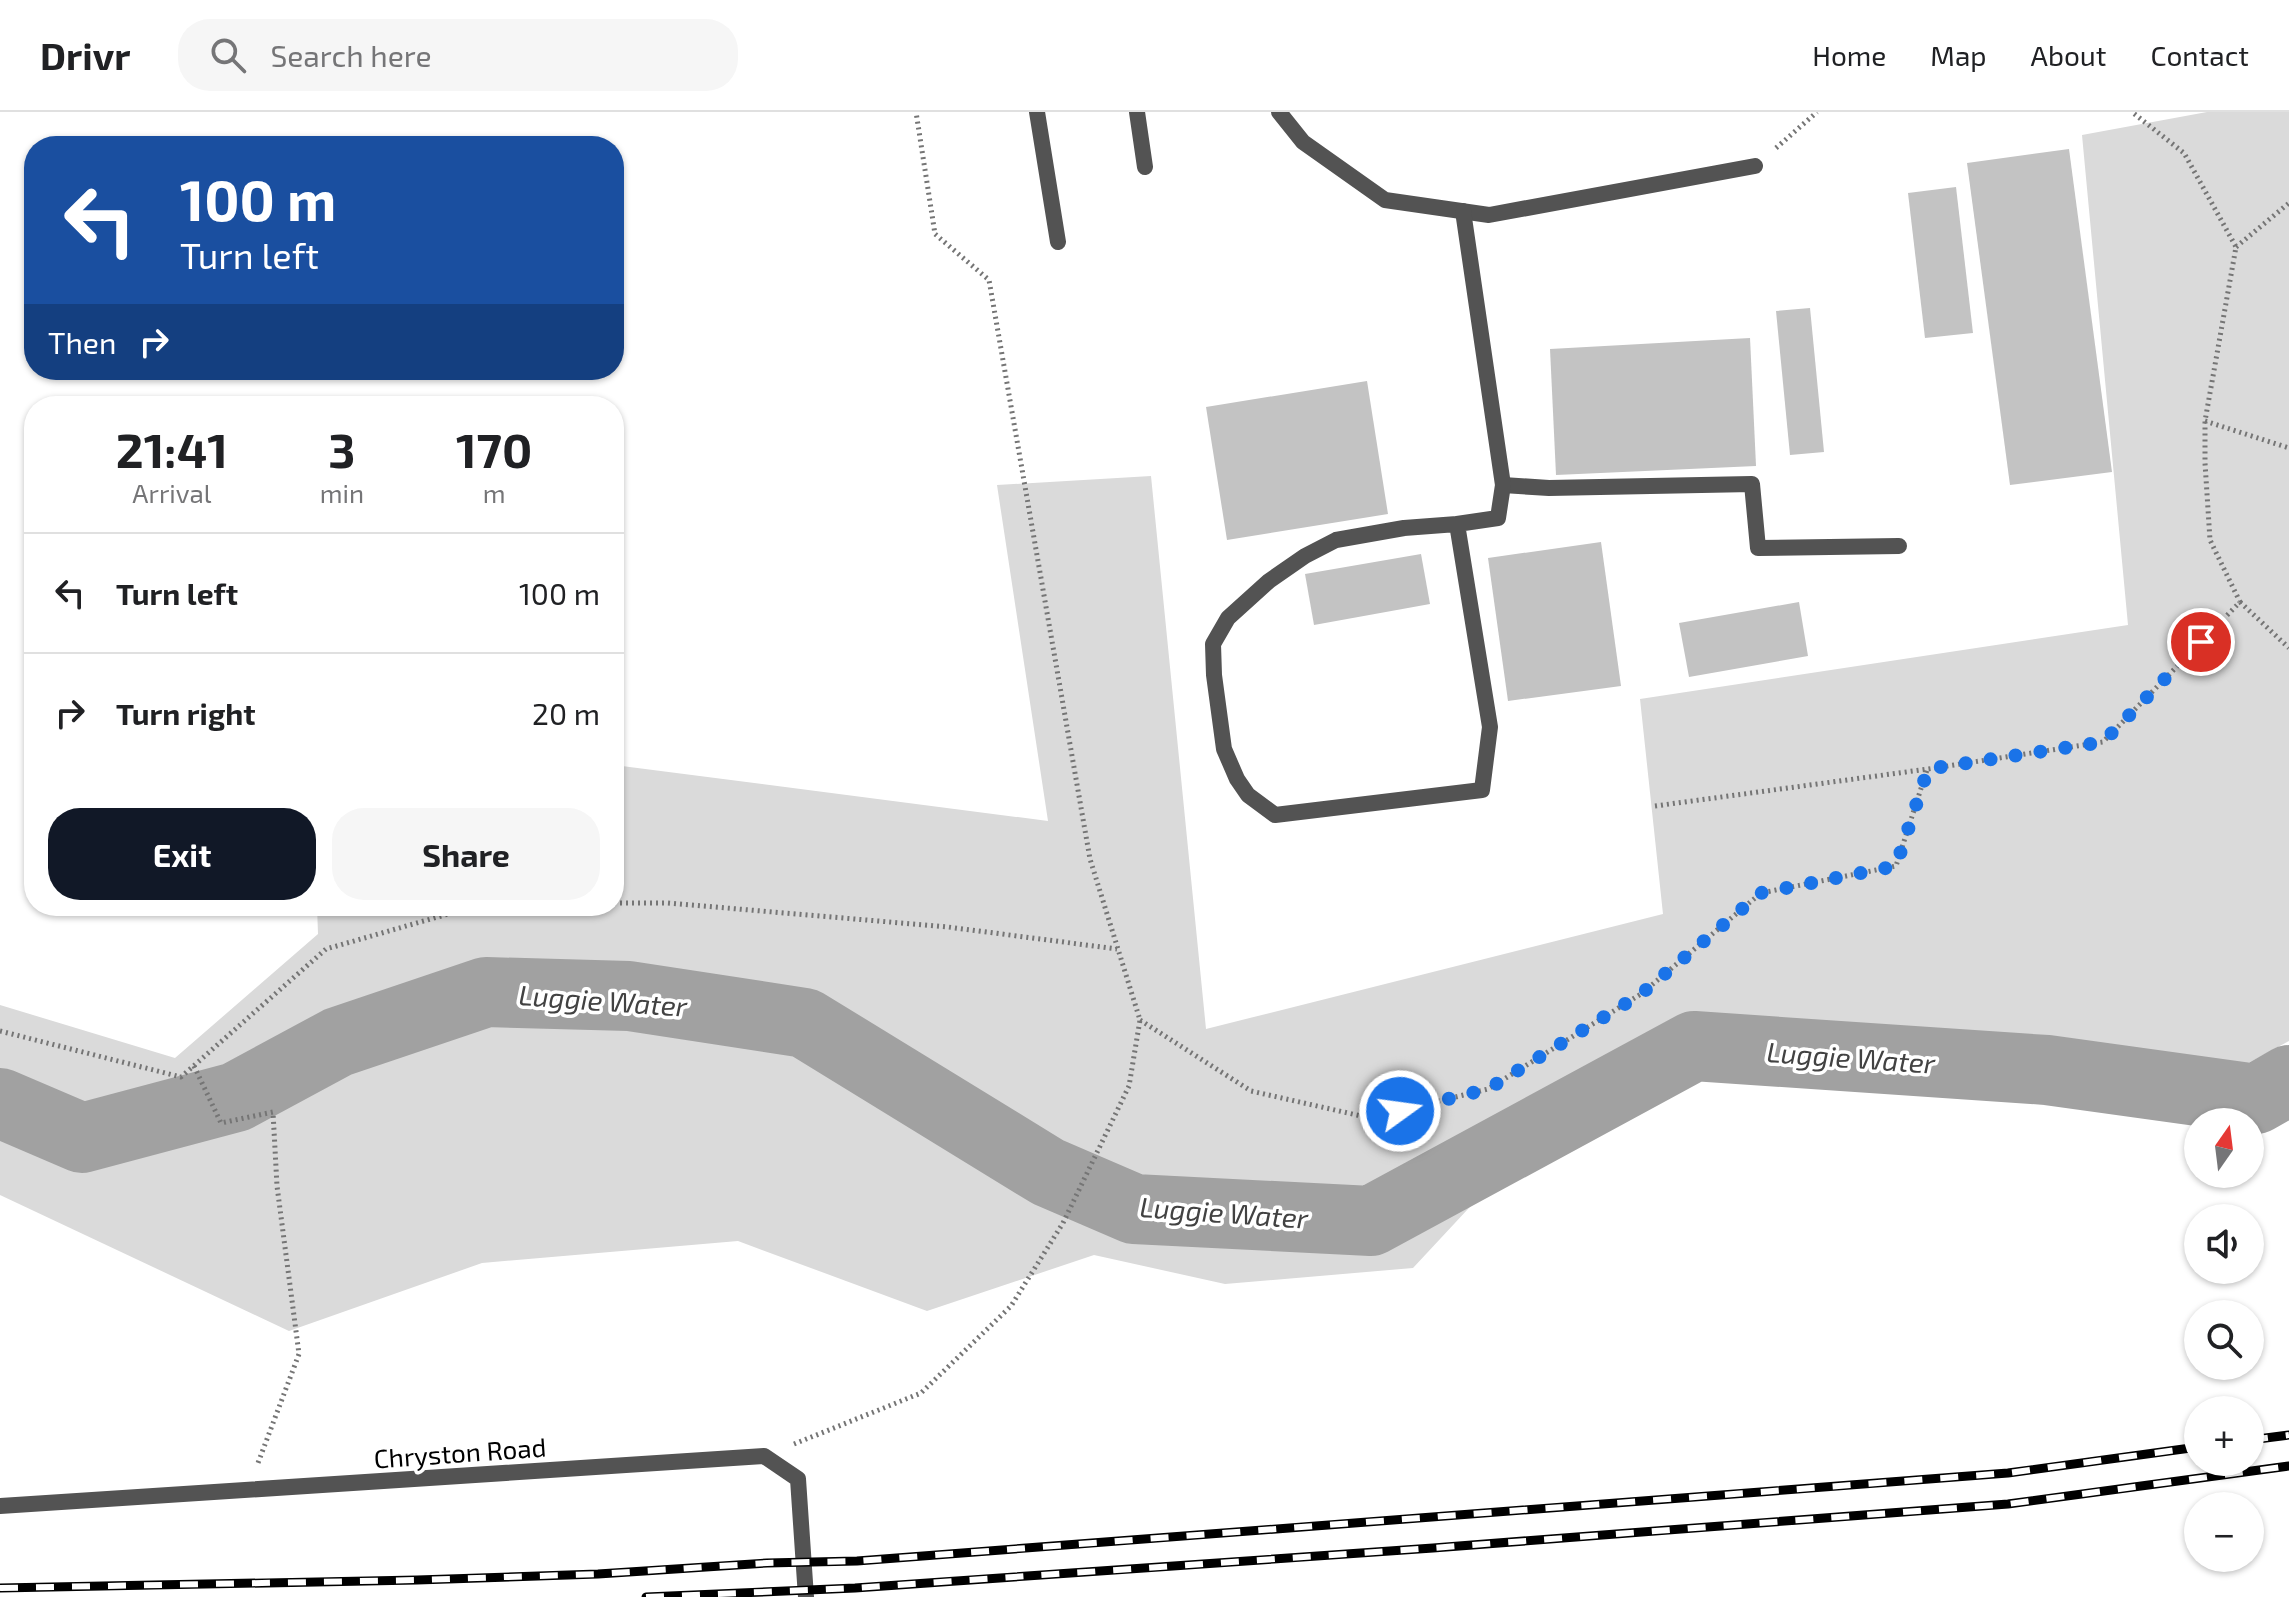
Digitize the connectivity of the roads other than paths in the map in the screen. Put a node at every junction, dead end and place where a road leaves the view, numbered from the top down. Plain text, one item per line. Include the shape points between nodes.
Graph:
1 (1037, 112) edge
2 (1137, 112) edge
3 (1279, 112) edge
4 (1755, 166) road end
5 (1145, 167) dead end
6 (1463, 211) junction
7 (1058, 242) dead end
8 (1503, 485) junction
9 (1457, 524) junction
10 (1899, 546) dead end
11 (0, 1506) edge
12 (806, 1597) edge

1 - 7 street
2 - 5 street
3 - 6 street via 1303,142 1385,200
4 - 6 street via 1489,215
6 - 8 street
8 - 9 street via 1498,518
8 - 10 street via 1752,484 1758,548
9 - 9 street via 1490,727 1482,790 1275,815 1248,795 1224,749 1213,644 1228,618 1269,581 1336,540
11 - 12 street, Chryston Road via 764,1456 798,1479

